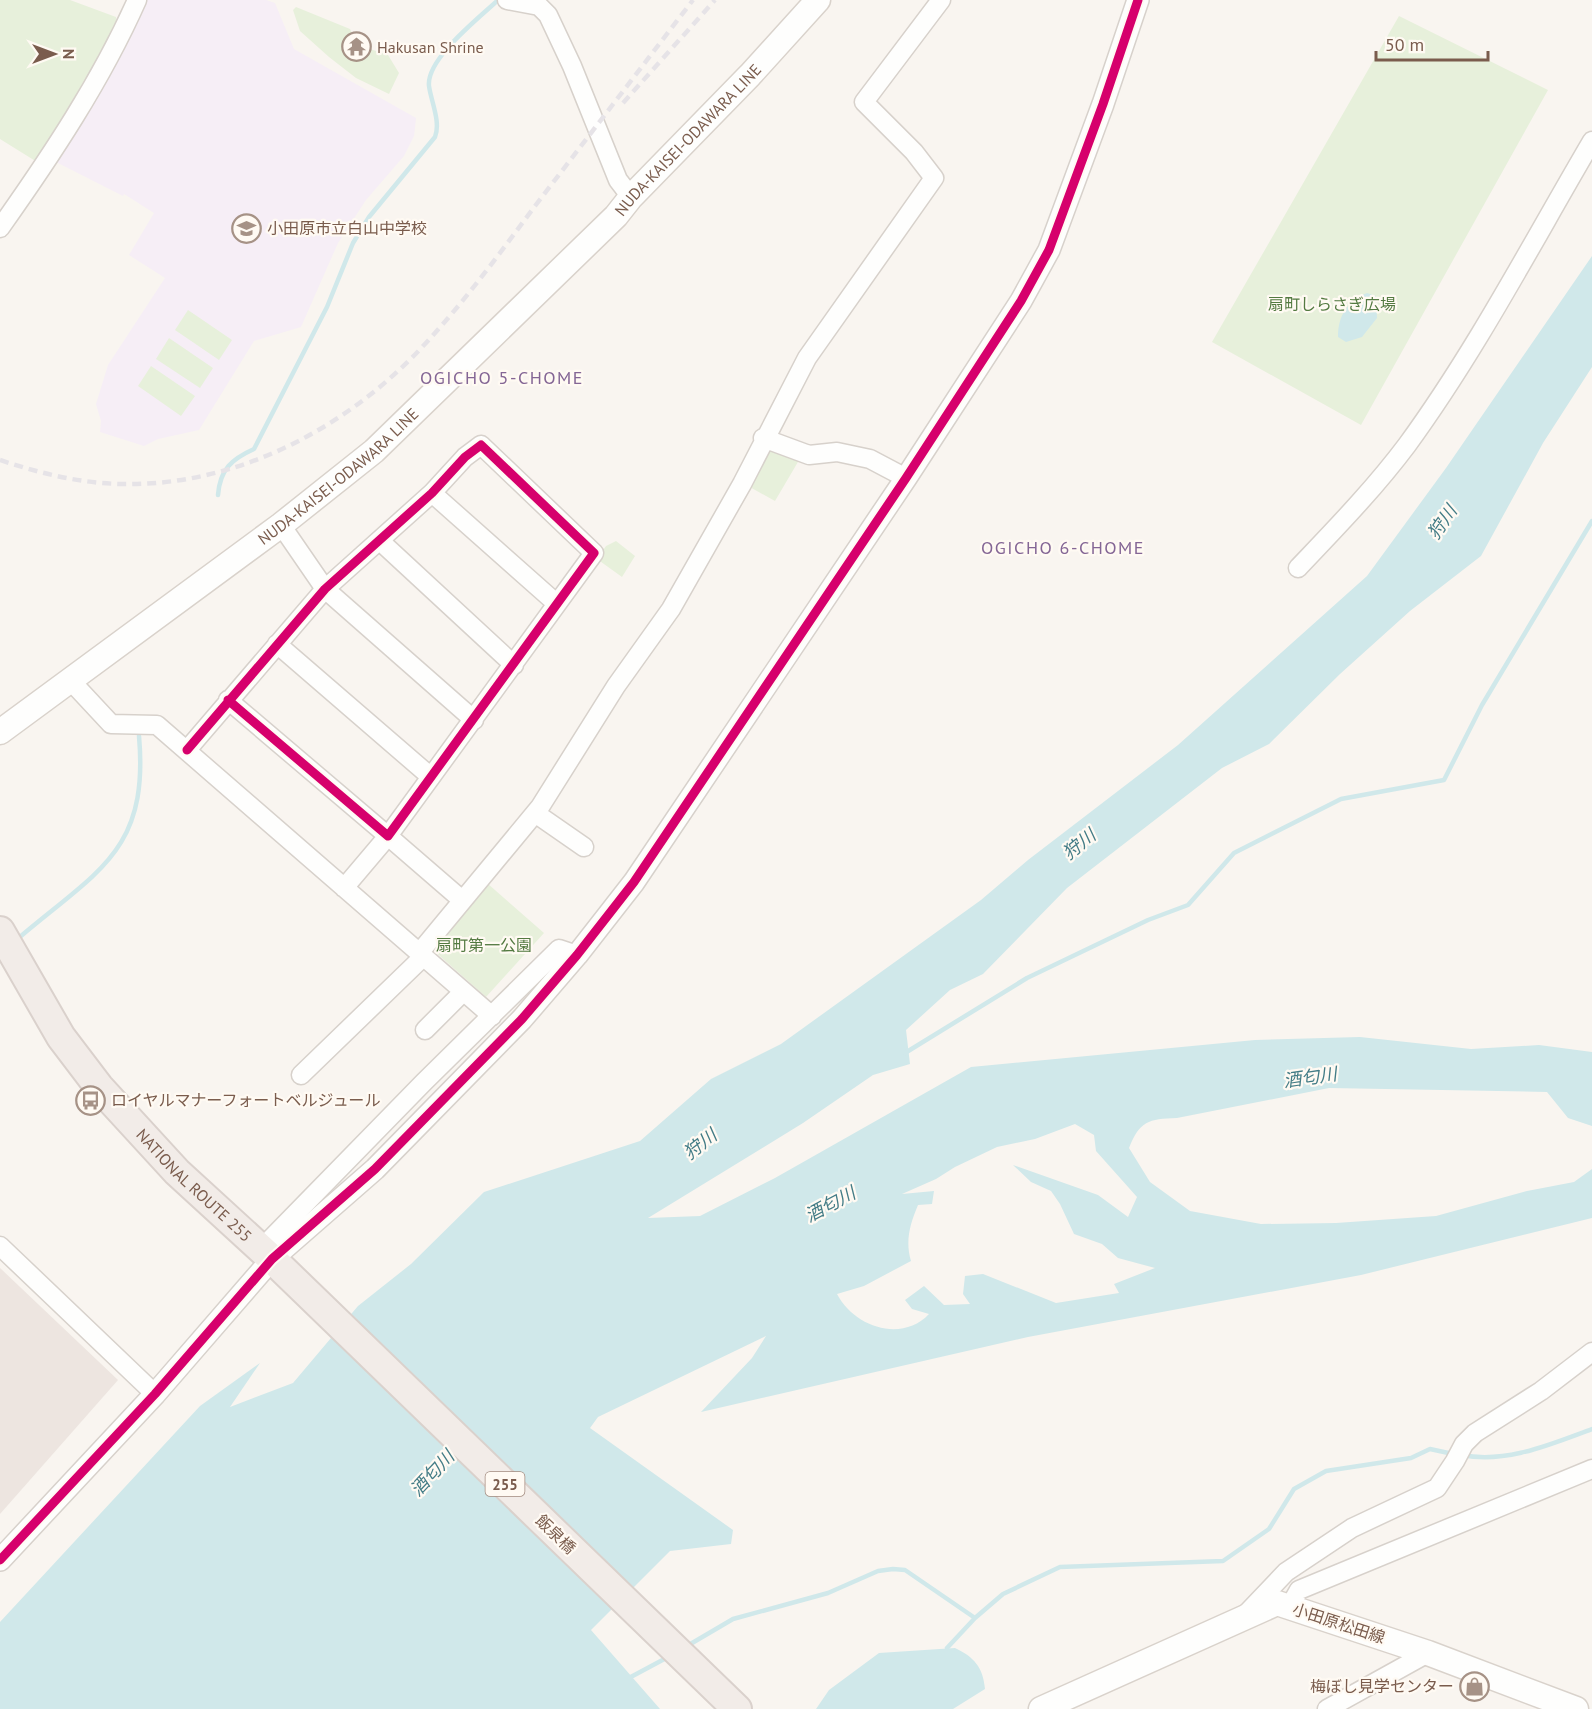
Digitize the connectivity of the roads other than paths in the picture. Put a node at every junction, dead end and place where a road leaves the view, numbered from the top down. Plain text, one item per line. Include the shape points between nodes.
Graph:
1 (137, 0) edge
2 (507, 0) edge
3 (818, 0) edge
4 (941, 0) edge
5 (1138, 0) edge
6 (1592, 141) edge
7 (631, 197) junction
8 (0, 228) edge
9 (763, 438) junction
10 (906, 478) junction
11 (432, 493) junction
12 (281, 525) junction
13 (380, 541) junction
14 (1298, 568) dead end
15 (325, 589) junction
16 (556, 603) junction
17 (277, 644) junction
18 (514, 664) junction
19 (70, 680) junction
20 (228, 700) junction
21 (474, 720) junction
22 (0, 732) edge
23 (187, 750) junction
24 (431, 777) junction
25 (536, 813) junction
26 (388, 836) junction
27 (584, 847) dead end
28 (344, 888) junction
29 (462, 900) junction
30 (0, 931) edge
31 (422, 954) junction
32 (577, 955) junction
33 (463, 992) junction
34 (492, 1016) junction
35 (425, 1030) dead end
36 (301, 1075) dead end
37 (0, 1246) edge
38 (266, 1255) junction
39 (1592, 1352) edge
40 (155, 1394) junction
41 (1592, 1469) edge
42 (0, 1560) edge
43 (1290, 1606) junction
44 (1242, 1618) junction
45 (1428, 1653) junction
46 (737, 1709) edge
47 (1041, 1709) edge
48 (1327, 1709) edge
49 (1576, 1709) edge

1 - 8 street via 88,94
2 - 7 street via 539,6 548,15 618,180
3 - 7 main road, NUDA-KAISEI-ODAWARA LINE
4 - 9 street via 864,102 934,178 807,358
5 - 10 street via 1049,249 1021,301
6 - 14 street via 1474,345 1407,444 1354,510
7 - 12 main road, NUDA-KAISEI-ODAWARA LINE via 374,451
9 - 10 street via 810,455 837,452 870,459
9 - 25 street via 742,484 671,609 616,686
10 - 32 street via 634,882
11 - 13 street
11 - 16 street
11 - 16 street via 465,456 481,445 594,553
12 - 15 street
12 - 19 main road, NUDA-KAISEI-ODAWARA LINE
13 - 15 street
13 - 18 street
15 - 17 street
15 - 21 street
16 - 18 street
17 - 20 street
17 - 24 street
18 - 21 street
19 - 22 main road, NUDA-KAISEI-ODAWARA LINE
19 - 23 street via 111,724 157,725
20 - 23 street
20 - 26 street
21 - 24 street
23 - 28 street
24 - 26 street
25 - 27 street
25 - 29 street
26 - 28 street
26 - 29 street
28 - 31 street
29 - 31 street
30 - 38 highway, NATIONAL ROUTE 255 / 255 via 61,1037 99,1087 177,1172
31 - 33 street
31 - 36 street
32 - 34 street via 558,949
32 - 38 street via 522,1019 375,1168
33 - 34 street
33 - 35 street
34 - 38 street via 424,1082
37 - 40 street
38 - 40 street
38 - 46 highway, 飯泉橋 / 255
39 - 44 street via 1475,1433 1437,1488 1352,1528 1286,1572
40 - 42 street
41 - 43 street via 1299,1590
43 - 44 main road, 小田原松田線 via 1277,1603
43 - 45 main road, 小田原松田線
44 - 47 main road, 小田原松田線
45 - 48 street
45 - 49 main road, 小田原松田線

